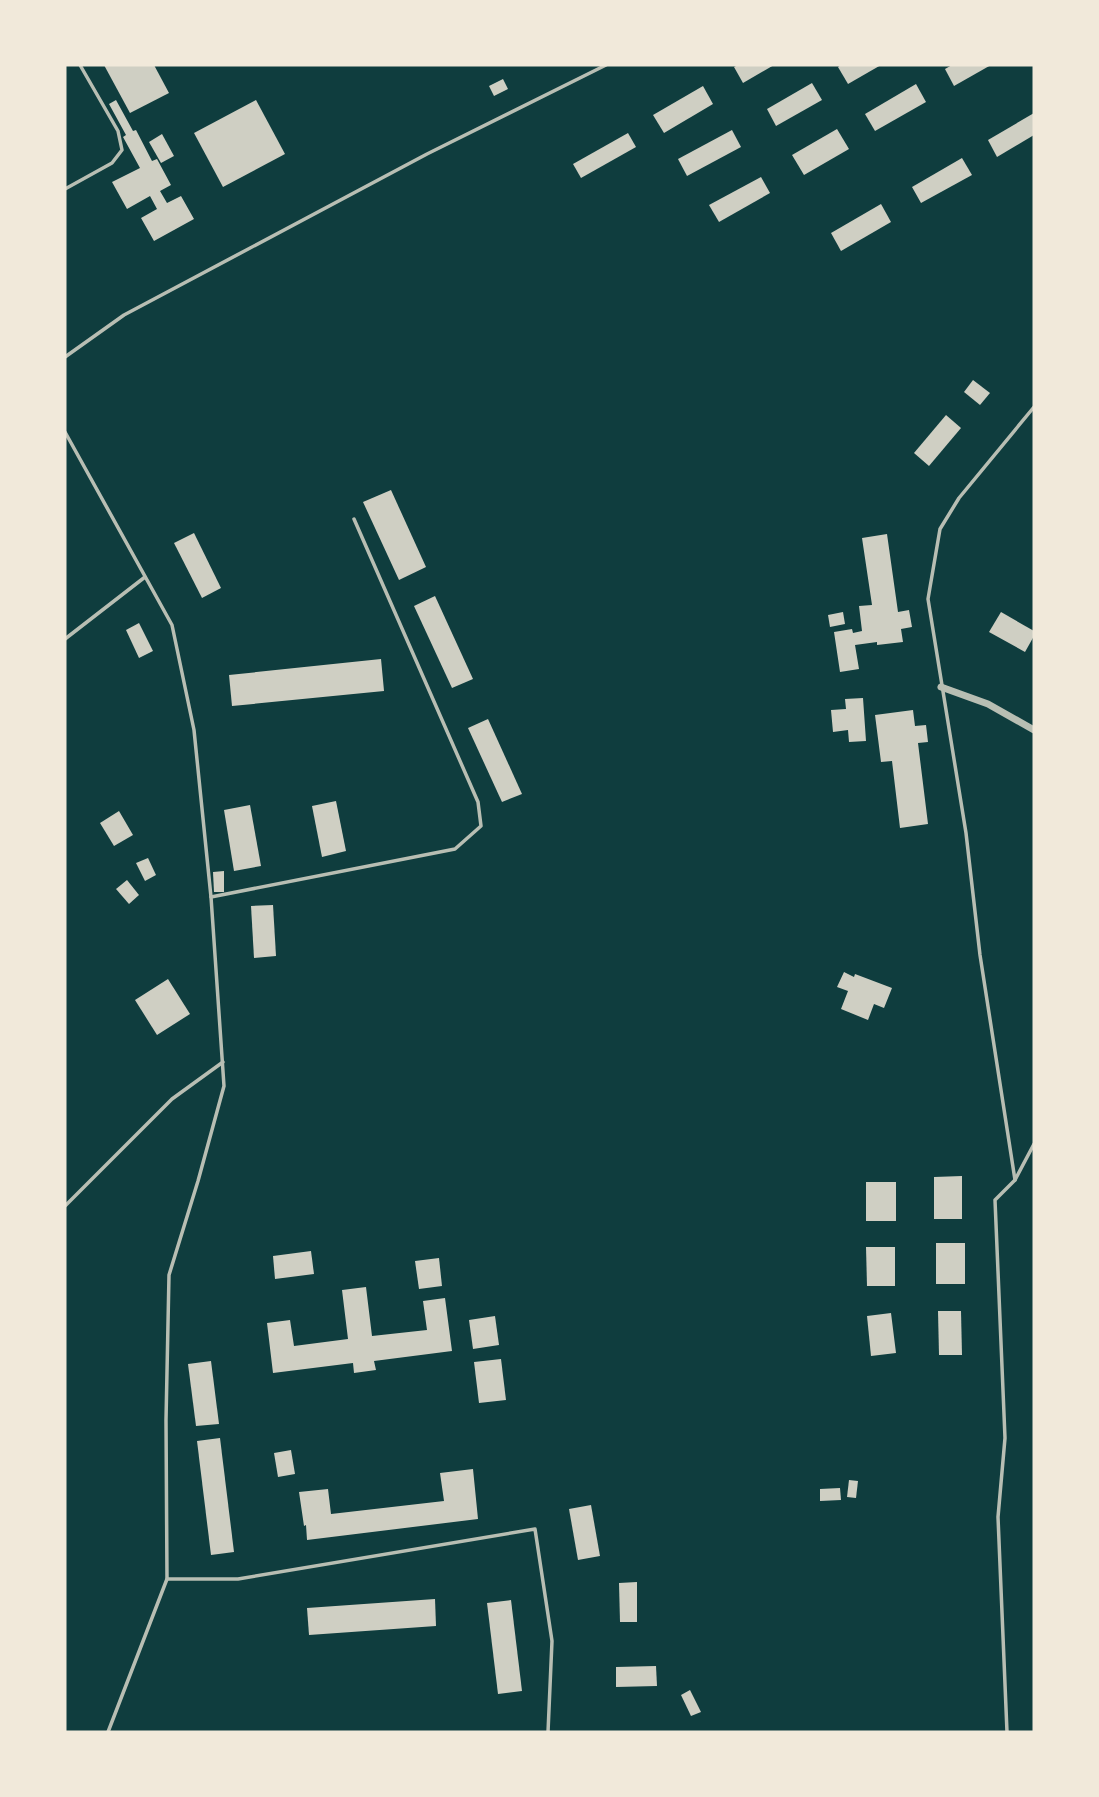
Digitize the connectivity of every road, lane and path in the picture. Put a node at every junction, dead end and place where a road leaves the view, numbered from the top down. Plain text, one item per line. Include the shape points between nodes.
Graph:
1 (80, 65) edge
2 (606, 65) edge
3 (65, 189) edge
4 (65, 357) edge
5 (1034, 407) edge
6 (65, 432) edge
7 (354, 519) dead end
8 (145, 577) junction
9 (65, 639) edge
10 (941, 687) junction
11 (1034, 730) edge
12 (211, 897) junction
13 (223, 1062) junction
14 (1034, 1144) edge
15 (1015, 1180) junction
16 (65, 1206) edge
17 (167, 1579) junction
18 (108, 1732) edge
19 (548, 1732) edge
20 (1007, 1732) edge

1 - 3 lane via 118,131 122,150 112,163
2 - 4 lane via 427,153 124,315
5 - 10 lane via 959,498 940,529 928,599
6 - 8 lane
7 - 12 lane via 478,802 481,827 455,849
8 - 9 lane
8 - 12 lane via 172,625 194,730
10 - 11 street via 988,704
10 - 15 lane
12 - 13 lane
13 - 16 lane via 172,1099
13 - 17 lane via 224,1086 169,1275
14 - 15 lane
15 - 20 lane via 995,1200 1005,1438 998,1517
17 - 18 lane
17 - 19 lane via 238,1579 535,1528 552,1641

